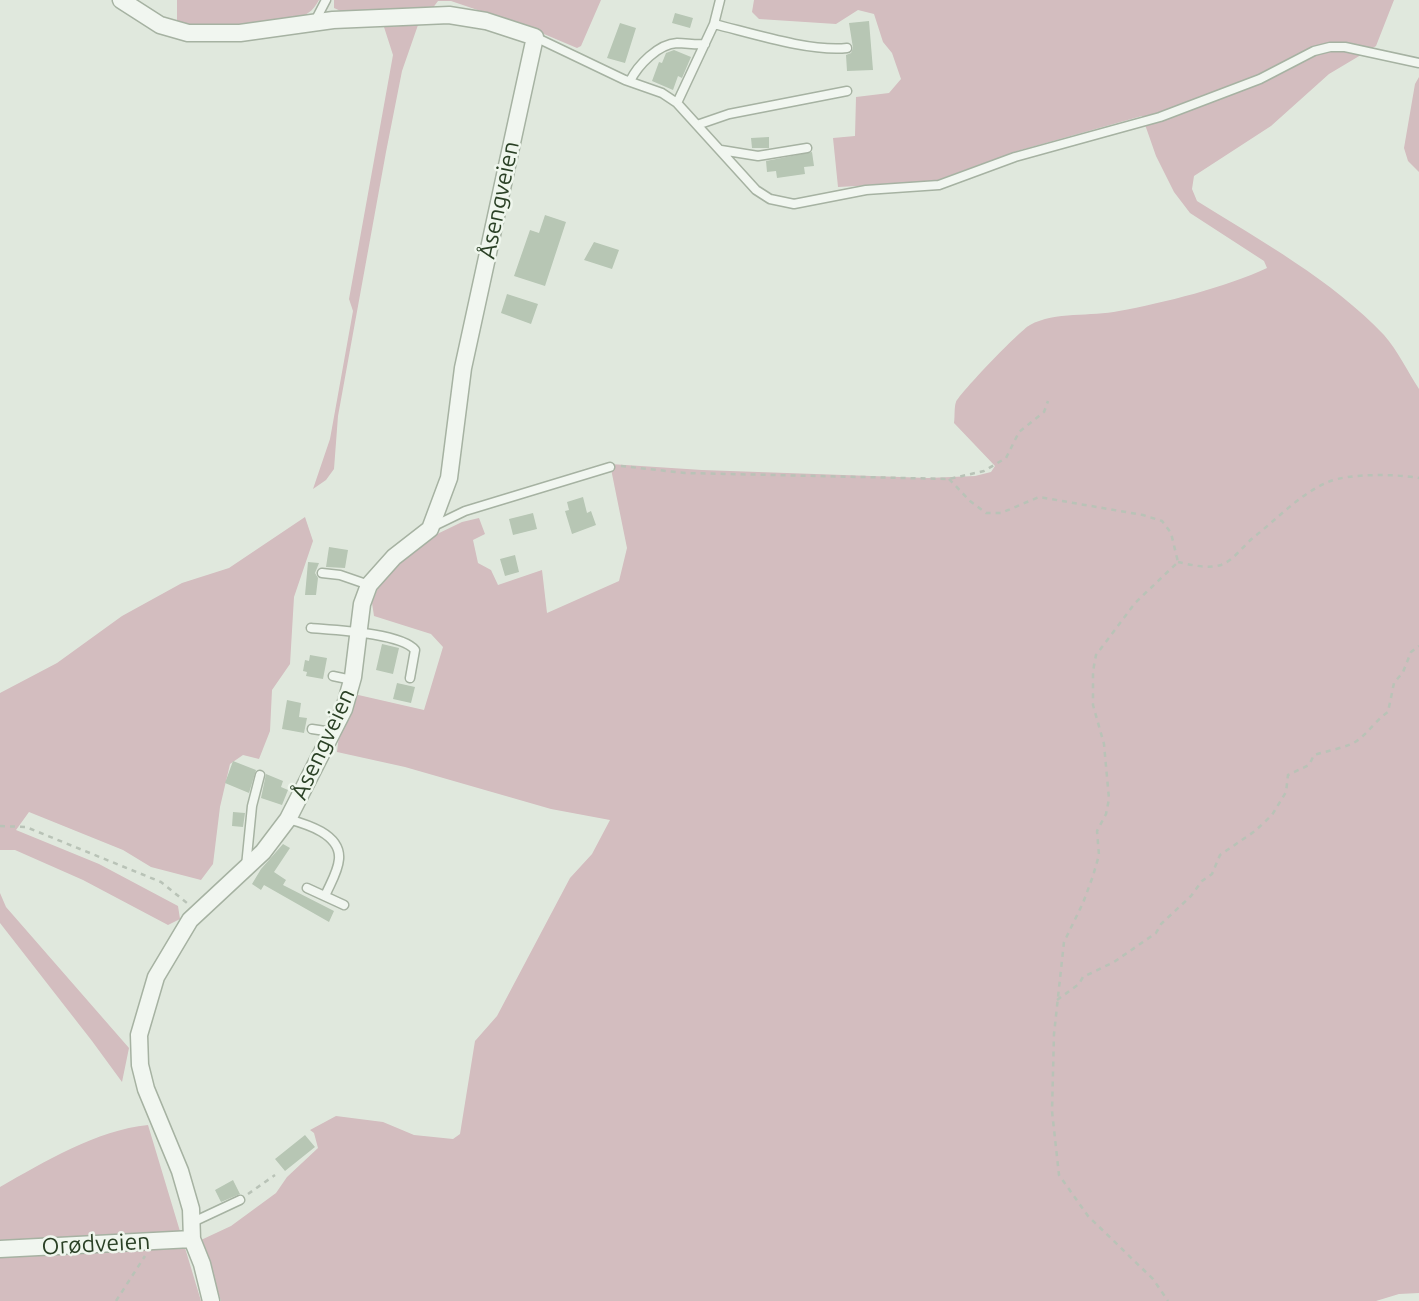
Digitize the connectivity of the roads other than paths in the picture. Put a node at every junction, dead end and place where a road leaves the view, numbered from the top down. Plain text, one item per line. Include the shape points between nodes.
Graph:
1 (121, 0) edge
2 (326, 0) edge
3 (720, 0) edge
4 (314, 23) junction
5 (714, 24) junction
6 (535, 37) junction
7 (705, 44) junction
8 (847, 48) dead end
9 (1419, 63) edge
10 (630, 81) junction
11 (847, 91) dead end
12 (677, 103) junction
13 (697, 125) junction
14 (807, 148) dead end
15 (721, 150) junction
16 (610, 467) road end
17 (430, 529) junction
18 (322, 573) dead end
19 (369, 585) junction
20 (311, 628) dead end
21 (357, 632) junction
22 (332, 676) dead end
23 (410, 678) dead end
24 (352, 680) junction
25 (312, 729) dead end
26 (332, 732) junction
27 (260, 775) dead end
28 (288, 819) junction
29 (246, 866) junction
30 (307, 888) dead end
31 (324, 896) junction
32 (344, 905) dead end
33 (240, 1200) road end
34 (193, 1222) junction
35 (192, 1239) junction
36 (0, 1249) edge
37 (211, 1301) edge

1 - 4 street via 160,25 188,33 240,33
2 - 4 lane
3 - 5 lane
4 - 6 street via 460,16
5 - 7 lane
5 - 8 lane via 807,45
6 - 10 lane
6 - 17 street, Åsengveien via 463,368 449,478
7 - 10 lane via 664,47 643,62
7 - 12 lane
9 - 15 lane via 1345,47 1314,51 1260,79 1160,117 1015,157 930,187 879,188 782,203 756,190
10 - 12 lane
11 - 13 lane via 729,114
12 - 13 lane
13 - 15 lane
14 - 15 lane via 758,156
16 - 17 lane via 465,511
17 - 19 street, Åsengveien via 394,557
18 - 19 lane
19 - 21 street, Åsengveien
20 - 21 lane
21 - 23 lane via 413,647
21 - 24 street, Åsengveien
22 - 24 lane
24 - 26 street, Åsengveien
25 - 26 lane
26 - 28 street, Åsengveien
27 - 29 lane
28 - 29 street, Åsengveien
28 - 31 lane via 326,835 337,848 337,869
29 - 34 street, Åsengveien via 197,912 172,947 156,977 139,1035 146,1089 180,1171
30 - 31 lane
31 - 32 lane
33 - 34 lane
34 - 35 street, Åsengveien
35 - 36 street, Orødveien
35 - 37 street, Åsengveien

